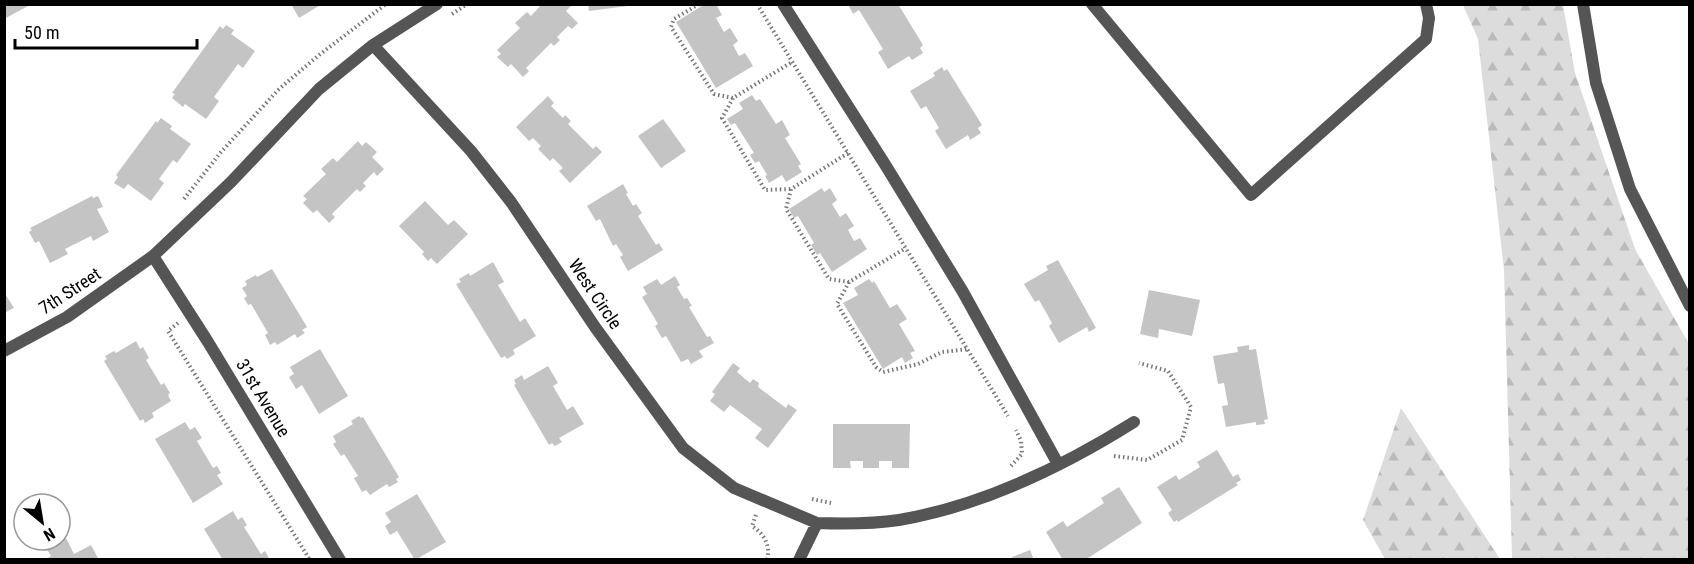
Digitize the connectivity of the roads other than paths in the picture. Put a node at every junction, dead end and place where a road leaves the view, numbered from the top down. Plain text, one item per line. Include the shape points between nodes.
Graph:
1 (437, 4) edge
2 (783, 4) edge
3 (1092, 4) edge
4 (1426, 4) edge
5 (1583, 4) edge
6 (373, 45) junction
7 (153, 256) junction
8 (1689, 306) edge
9 (4, 351) edge
10 (1134, 422) dead end
11 (1058, 464) junction
12 (817, 524) junction
13 (340, 560) edge
14 (799, 560) edge

1 - 6 street
2 - 11 street via 963,292
3 - 4 street via 1251,195 1426,39
5 - 8 street via 1596,83 1630,189
6 - 7 street via 319,89 231,182
6 - 12 street, West Circle via 471,151 511,202 683,448 734,488
7 - 9 street, 7th Street via 67,317
7 - 13 street, 31st Avenue
10 - 11 street, West Circle
11 - 12 street, West Circle via 948,510 897,520
12 - 14 street

